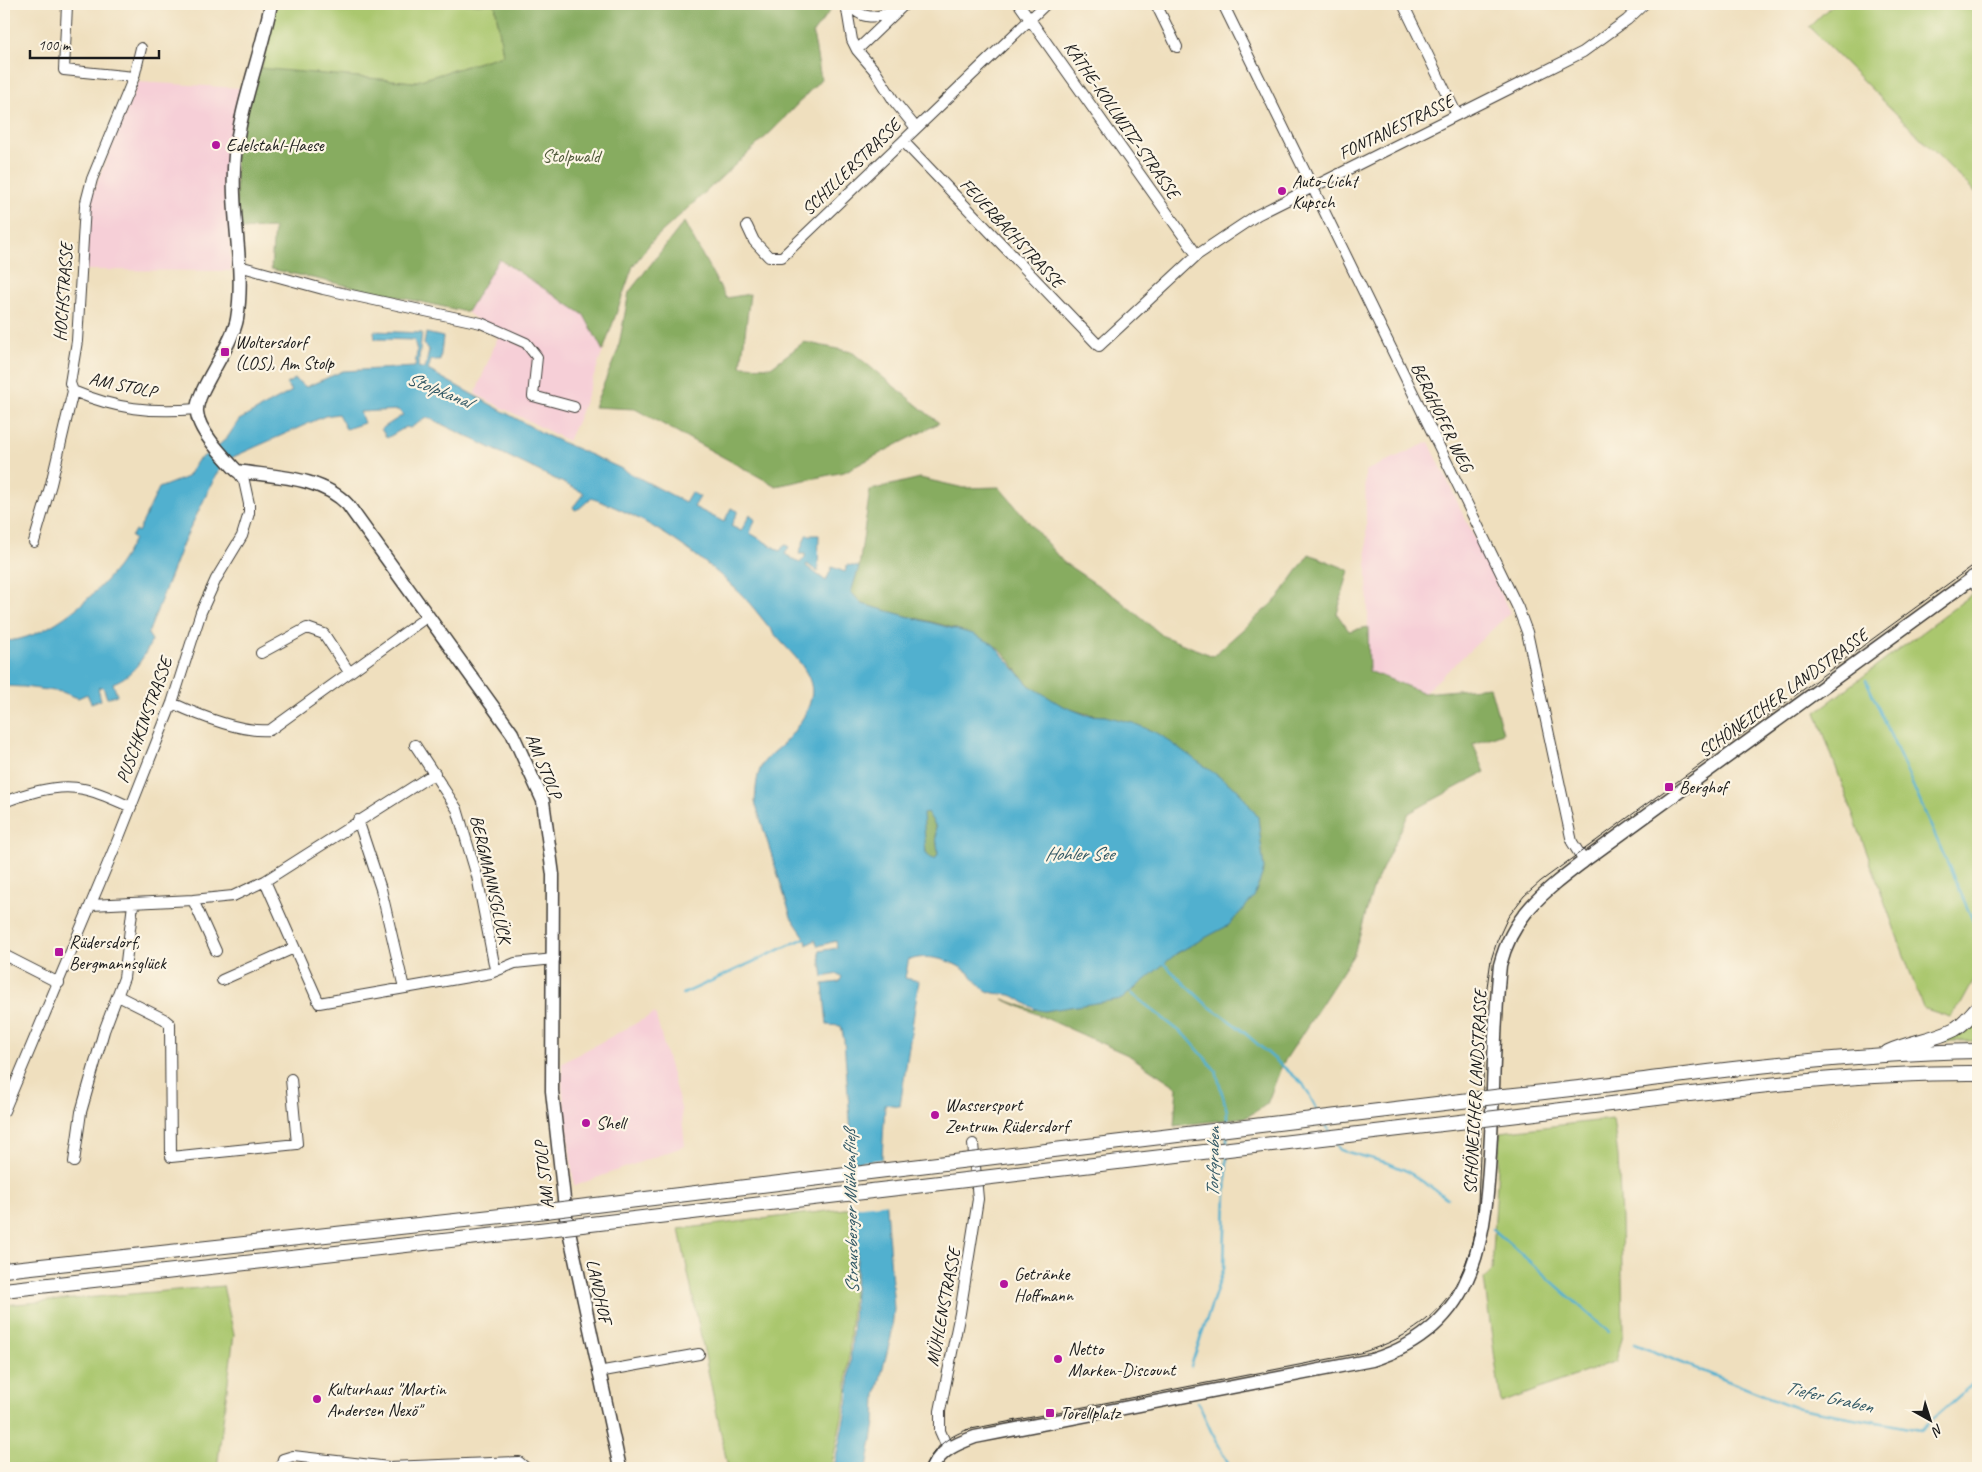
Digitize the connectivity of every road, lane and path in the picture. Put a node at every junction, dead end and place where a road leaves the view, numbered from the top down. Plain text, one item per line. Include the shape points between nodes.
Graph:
1 (271, 4) edge
2 (848, 4) edge
3 (905, 4) edge
4 (1019, 4) edge
5 (1046, 4) edge
6 (1156, 4) edge
7 (1223, 4) edge
8 (1403, 4) edge
9 (1644, 4) edge
10 (68, 5) dead end
11 (896, 11) junction
12 (1031, 17) junction
13 (1177, 47) dead end
14 (141, 48) dead end
15 (857, 50) junction
16 (134, 77) junction
17 (1457, 115) junction
18 (916, 128) junction
19 (903, 141) junction
20 (1312, 186) junction
21 (746, 226) dead end
22 (1197, 255) junction
23 (239, 266) junction
24 (1099, 346) joint
25 (73, 391) junction
26 (574, 407) dead end
27 (196, 409) junction
28 (235, 469) junction
29 (34, 542) dead end
30 (1977, 579) edge
31 (428, 616) junction
32 (260, 653) dead end
33 (349, 672) junction
34 (172, 703) junction
35 (415, 745) dead end
36 (435, 773) junction
37 (4, 802) edge
38 (131, 807) junction
39 (358, 820) junction
40 (1584, 861) junction
41 (264, 881) junction
42 (193, 900) junction
43 (133, 904) junction
44 (91, 905) junction
45 (294, 948) junction
46 (216, 951) dead end
47 (4, 956) edge
48 (554, 958) junction
49 (495, 969) junction
50 (222, 980) dead end
51 (59, 983) junction
52 (404, 988) junction
53 (118, 996) junction
54 (1978, 1007) edge
55 (1978, 1051) edge
56 (1880, 1055) junction
57 (1978, 1073) edge
58 (291, 1079) dead end
59 (4, 1111) edge
60 (973, 1144) dead end
61 (74, 1162) dead end
62 (566, 1217) joint
63 (4, 1270) edge
64 (4, 1290) edge
65 (700, 1354) dead end
66 (598, 1372) junction
67 (948, 1449) junction
68 (281, 1468) edge
69 (526, 1468) edge
70 (620, 1468) edge
71 (932, 1468) edge

1 - 23 main road via 235,156
2 - 11 street via 865,17
2 - 15 street via 852,40
3 - 11 street
4 - 12 street, KÄTHE-KOLLWITZ-STRASSE
5 - 12 street
6 - 13 street
7 - 20 street, BERGHOFER WEG
8 - 17 street
9 - 17 street, FONTANESTRASSE via 1583,52
10 - 16 street via 64,70
11 - 15 street
12 - 18 street
12 - 22 street, KÄTHE-KOLLWITZ-STRASSE
14 - 16 street, HOCHSTRASSE
15 - 18 street, SCHILLERSTRASSE
16 - 25 street, HOCHSTRASSE via 92,179 85,206 77,341 70,383
17 - 20 street, FONTANESTRASSE
18 - 19 street, SCHILLERSTRASSE
19 - 21 street, SCHILLERSTRASSE via 782,257 769,257 754,241
19 - 24 street, FEUERBACHSTRASSE
20 - 22 street, FONTANESTRASSE via 1257,215
20 - 40 street, BERGHOFER WEG via 1524,623 1572,842
22 - 24 street, FONTANESTRASSE
23 - 26 street via 323,289 481,323 526,343 537,357 533,396
23 - 27 main road via 237,320
25 - 27 street, AM STOLP via 98,401 143,411
25 - 29 street, HOCHSTRASSE
27 - 28 main road via 209,438
28 - 31 main road, AM STOLP via 303,481 328,488 339,496
28 - 34 street, PUSCHKINSTRASSE via 244,481 249,513 242,536 201,612
30 - 40 main road, SCHÖNEICHER LANDSTRASSE
31 - 33 street
31 - 48 main road, AM STOLP via 512,734 542,802 553,875
32 - 33 street via 307,628 324,634
33 - 34 street via 270,730 260,731 205,718
34 - 38 street, PUSCHKINSTRASSE
35 - 36 street, BERGMANNSGLÜCK
36 - 39 street
36 - 49 street, BERGMANNSGLÜCK via 457,809 477,876
37 - 38 street via 61,787 74,787
38 - 44 street, PUSCHKINSTRASSE
39 - 41 street
39 - 52 street via 381,889
40 - 67 main road, SCHÖNEICHER LANDSTRASSE via 1531,905 1513,931 1502,956 1484,1228 1468,1279 1435,1324 1402,1349 1372,1360 984,1435
41 - 42 street via 233,896
41 - 45 street, BERGMANNSGLÜCK
42 - 43 street
42 - 46 street
43 - 44 street
43 - 53 street via 127,960
44 - 51 street, PUSCHKINSTRASSE
45 - 50 street
45 - 52 street, BERGMANNSGLÜCK via 319,1004
47 - 51 street
48 - 49 street, BERGMANNSGLÜCK
48 - 62 main road, AM STOLP via 552,1091
49 - 52 street, BERGMANNSGLÜCK
51 - 59 street, PUSCHKINSTRASSE
53 - 58 street via 170,1024 171,1157 297,1144
53 - 61 street via 81,1112
54 - 56 highway via 1956,1028
55 - 56 highway
56 - 63 highway, bridge via 1678,1075 529,1213
57 - 64 highway, bridge via 1823,1080
60 - 67 street, MÜHLENSTRASSE via 978,1199 940,1411 940,1431
62 - 66 main road, LANDHOF
65 - 66 street
66 - 70 main road, LANDHOF
67 - 71 main road
68 - 69 street via 284,1459 293,1456 410,1468 519,1462

